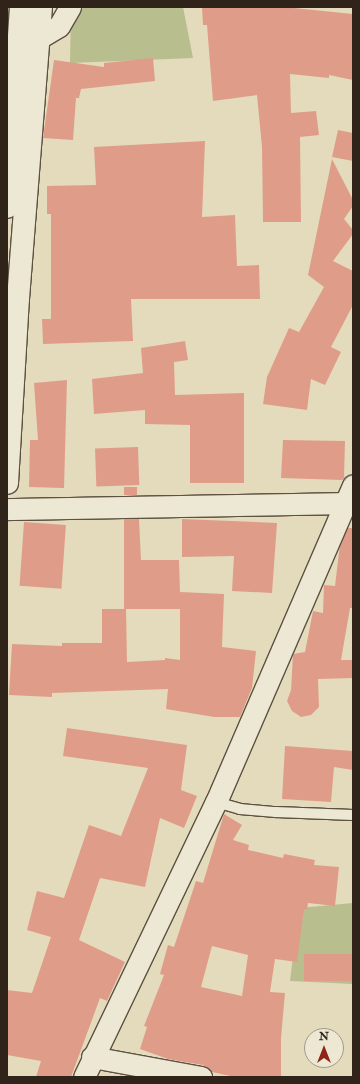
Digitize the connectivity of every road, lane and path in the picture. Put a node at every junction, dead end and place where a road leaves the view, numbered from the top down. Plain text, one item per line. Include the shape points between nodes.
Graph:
1 (21, 7) edge
2 (41, 7) edge
3 (70, 7) edge
4 (39, 38) junction
5 (7, 208) edge
6 (7, 483) edge
7 (350, 497) edge
8 (7, 509) edge
9 (216, 802) junction
10 (353, 815) edge
11 (92, 1057) junction
12 (84, 1077) edge
13 (201, 1077) edge

1 - 5 street
2 - 4 street
3 - 4 street via 59,26
4 - 6 street via 18,299
7 - 8 street
7 - 9 street
9 - 10 lane via 240,809
9 - 11 street
11 - 12 street
11 - 13 street

